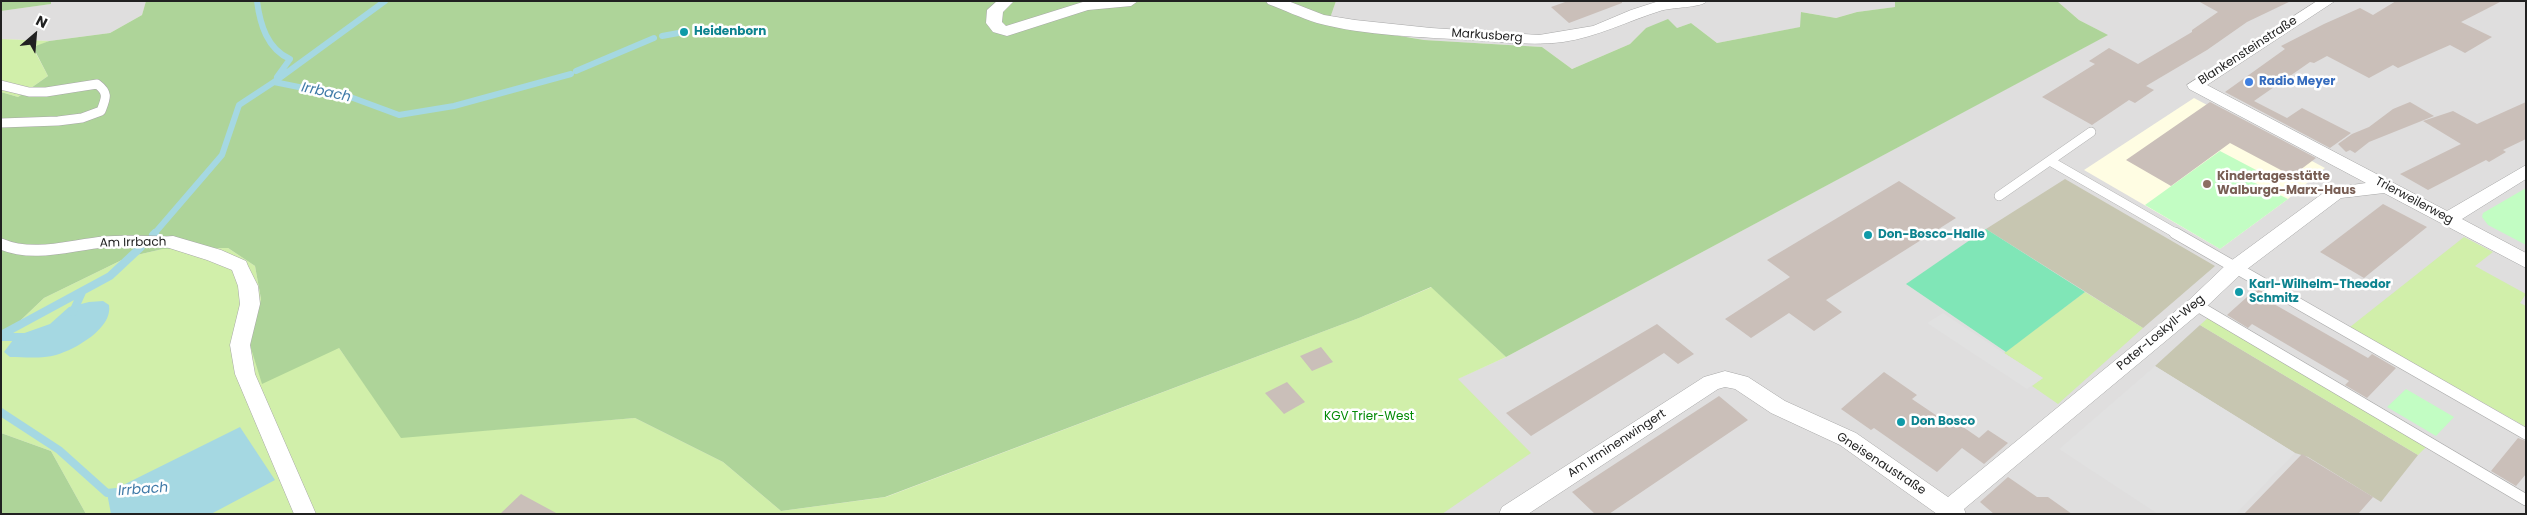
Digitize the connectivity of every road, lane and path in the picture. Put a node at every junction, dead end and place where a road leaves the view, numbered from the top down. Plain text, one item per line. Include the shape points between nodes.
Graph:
1 (1007, 1) edge
2 (1131, 1) edge
3 (1273, 1) edge
4 (1700, 1) edge
5 (2328, 1) edge
6 (1, 85) edge
7 (2195, 85) joint
8 (1, 123) edge
9 (2091, 132) dead end
10 (2050, 161) junction
11 (2526, 171) edge
12 (2388, 187) junction
13 (1999, 196) dead end
14 (2448, 219) junction
15 (172, 242) joint
16 (1, 244) edge
17 (2526, 261) edge
18 (2235, 268) junction
19 (2196, 305) junction
20 (1725, 379) joint
21 (2526, 434) edge
22 (2526, 500) edge
23 (1952, 512) edge
24 (306, 514) edge
25 (1510, 514) edge

1 - 2 street via 995,10 994,23 1007,31 1086,6
3 - 4 street, Markusberg via 1322,19 1354,24 1539,40 1598,29 1669,3
5 - 7 street, Blankensteinstraße
6 - 8 lane via 29,92 46,92 97,84 105,90 107,97 101,111 82,118
7 - 12 street, Trierweilerweg
9 - 10 lane
10 - 13 lane
10 - 18 lane
11 - 14 street
12 - 14 street, Trierweilerweg
12 - 18 street, Pater-Loskyll-Weg via 2336,192
14 - 17 street, Trierweilerweg
15 - 16 lane, Am Irrbach via 103,242 52,250 9,249
15 - 24 street, Am Irrbach via 239,266 248,286 250,304 240,345 245,374
18 - 19 street, Pater-Loskyll-Weg
18 - 21 lane
19 - 22 lane
19 - 23 street, Pater-Loskyll-Weg via 2003,462
20 - 23 street, Gneisenaustraße via 1741,384 1778,408 1848,439
20 - 25 street, Am Irminenwingert via 1711,383

